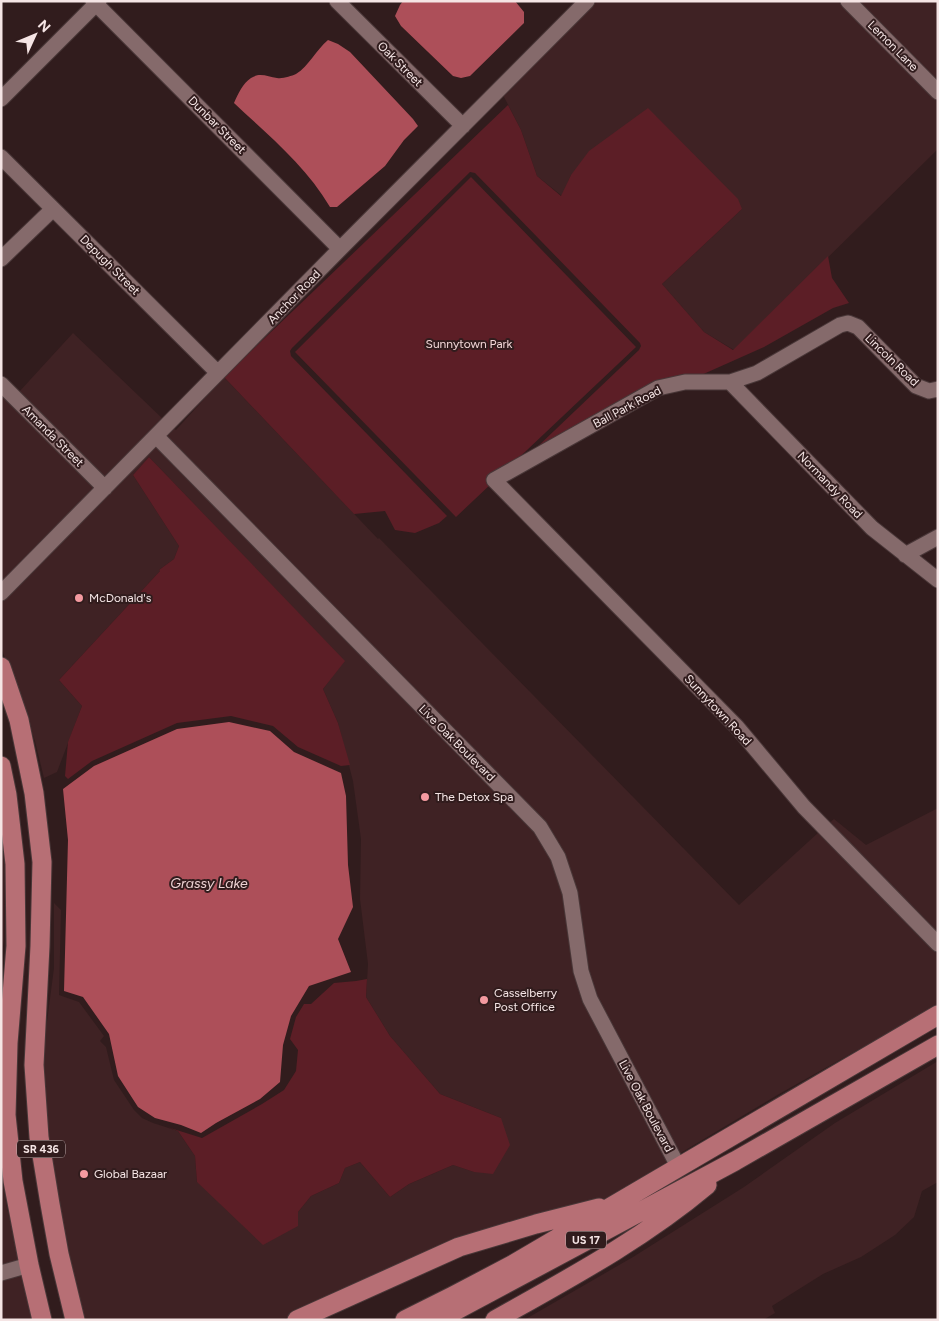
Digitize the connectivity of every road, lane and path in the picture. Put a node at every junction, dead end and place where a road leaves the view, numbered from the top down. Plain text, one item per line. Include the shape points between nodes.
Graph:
1 (337, 1) edge
2 (587, 1) edge
3 (848, 1) edge
4 (96, 2) edge
5 (938, 92) edge
6 (1, 99) edge
7 (463, 126) junction
8 (1, 157) edge
9 (53, 209) junction
10 (340, 249) junction
11 (1, 259) edge
12 (848, 323) joint
13 (218, 373) junction
14 (730, 382) junction
15 (1, 384) edge
16 (938, 389) edge
17 (156, 436) junction
18 (494, 480) joint
19 (105, 488) junction
20 (938, 537) edge
21 (905, 555) junction
22 (938, 580) edge
23 (1, 593) edge
24 (1, 667) edge
25 (1, 766) edge
26 (938, 944) edge
27 (16, 946) junction
28 (40, 946) junction
29 (938, 1014) edge
30 (938, 1045) edge
31 (735, 1161) junction
32 (679, 1168) junction
33 (620, 1202) junction
34 (29, 1265) junction
35 (1, 1273) edge
36 (42, 1320) edge
37 (74, 1320) edge
38 (298, 1320) edge
39 (405, 1320) edge
40 (438, 1320) edge
41 (494, 1320) edge

1 - 7 street, Oak Street
2 - 7 street, Anchor Road
3 - 5 street, Lemon Lane
4 - 6 street
4 - 10 street, Dunbar Street
7 - 10 street, Anchor Road
8 - 9 street, Depugh Street
9 - 11 street
9 - 13 street, Depugh Street
10 - 13 street, Anchor Road
12 - 14 street, Ball Park Road via 757,373
12 - 16 street, Lincoln Road via 858,326 916,386 929,391
13 - 17 street, Anchor Road
14 - 18 street, Ball Park Road via 685,382 658,388
14 - 21 street, Normandy Road via 872,528
15 - 19 street, Amanda Street
17 - 19 street, Anchor Road
17 - 32 street, Live Oak Boulevard via 540,827 558,857 570,892 581,971 590,999
18 - 26 street, Sunnytown Road via 737,727 804,807
19 - 23 street, Anchor Road
20 - 21 street
21 - 22 street, Normandy Road
24 - 28 main road, SR 436 via 19,720 34,793 42,862
25 - 27 main road, SR 436 via 15,864
27 - 28 street
27 - 34 main road, SR 436 via 6,1115 13,1180
28 - 37 main road, SR 436 via 34,1065 39,1137
29 - 32 main road, US 17
30 - 31 main road, US 17
31 - 40 main road, US 17
31 - 41 main road via 683,1205 616,1251
32 - 33 main road, US 17
33 - 38 main road via 459,1247
33 - 39 main road, US 17 via 512,1265
34 - 35 street
34 - 36 main road, SR 436

